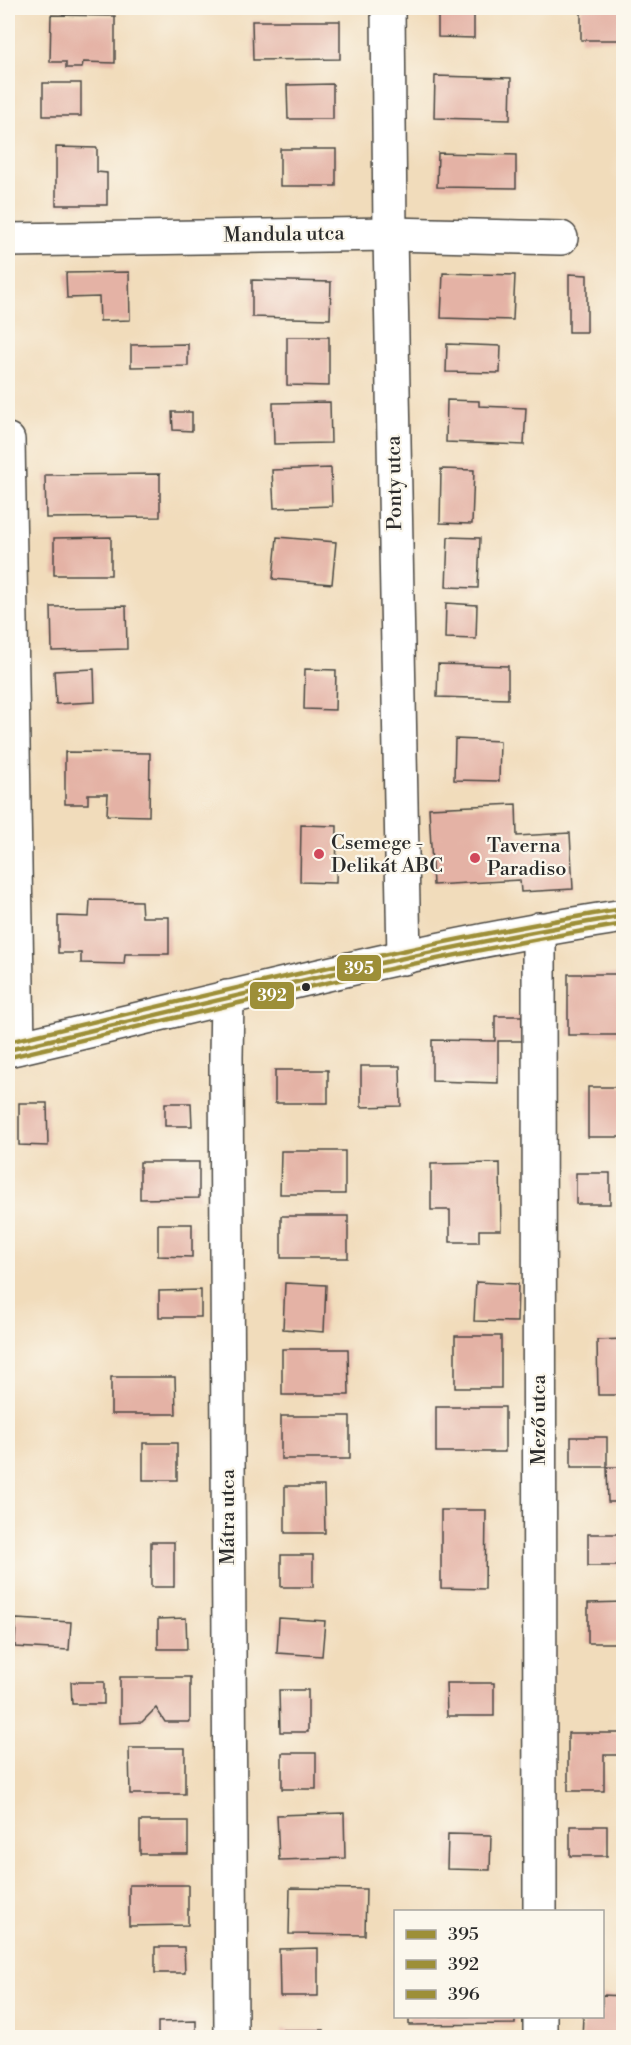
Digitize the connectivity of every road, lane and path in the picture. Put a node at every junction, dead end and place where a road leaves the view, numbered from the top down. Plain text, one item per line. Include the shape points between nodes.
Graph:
1 (388, 8) edge
2 (390, 234) junction
3 (561, 238) dead end
4 (8, 240) edge
5 (8, 440) edge
6 (624, 916) edge
7 (539, 929) junction
8 (404, 958) junction
9 (227, 997) junction
10 (13, 1048) edge
11 (540, 1910) edge
12 (540, 2018) edge
13 (231, 2037) edge
14 (540, 2037) edge

1 - 2 street, Ponty utca
2 - 3 street, Mandula utca
2 - 4 street, Mandula utca
2 - 8 street, Ponty utca
5 - 10 street
6 - 7 street
7 - 8 street
7 - 11 street, Mező utca
8 - 9 street
9 - 10 street
9 - 13 street, Mátra utca
12 - 14 street

